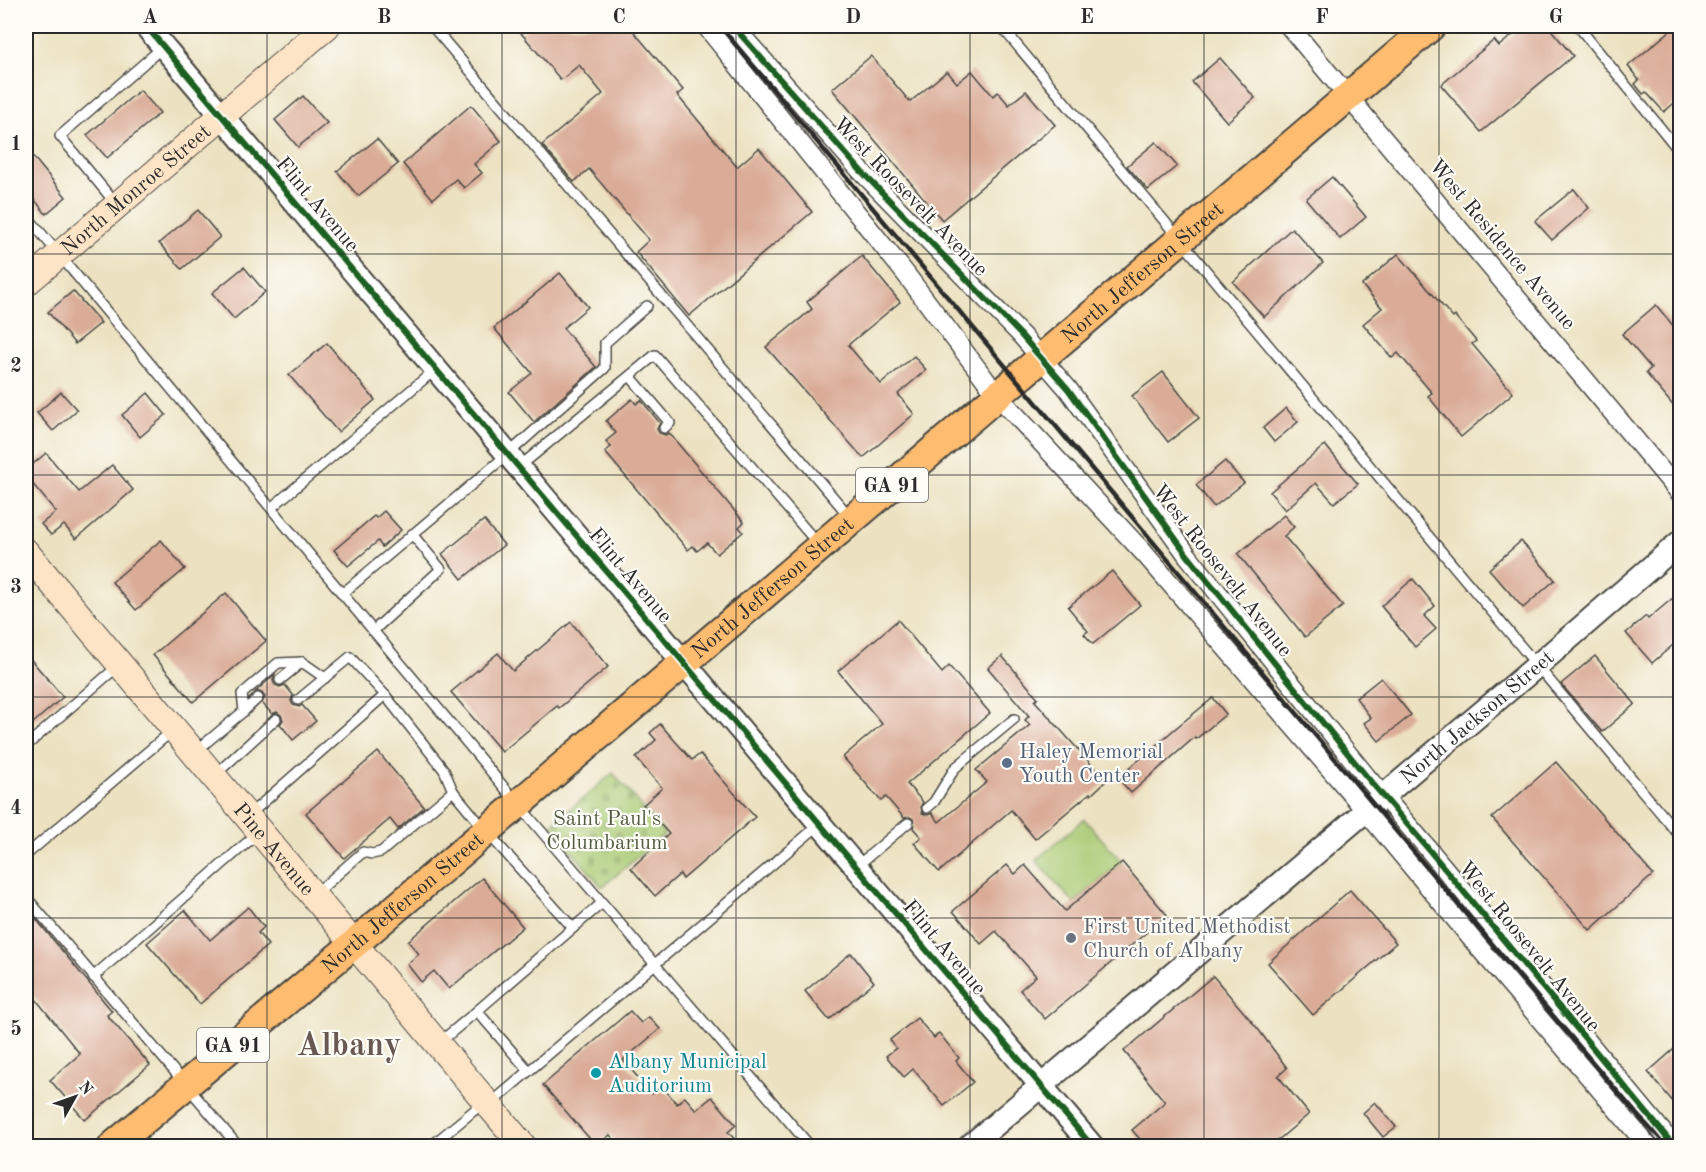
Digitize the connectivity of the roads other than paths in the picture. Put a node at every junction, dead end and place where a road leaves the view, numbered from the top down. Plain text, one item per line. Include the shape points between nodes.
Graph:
1 (146, 26) edge
2 (327, 26) edge
3 (432, 26) edge
4 (706, 26) edge
5 (733, 26) edge
6 (1001, 26) edge
7 (1289, 26) edge
8 (1431, 26) edge
9 (1578, 26) edge
10 (164, 46) junction
11 (1348, 96) junction
12 (222, 116) junction
13 (1680, 152) edge
14 (117, 205) junction
15 (26, 215) edge
16 (1180, 239) junction
17 (58, 255) junction
18 (26, 283) edge
19 (647, 306) dead end
20 (1041, 358) junction
21 (436, 369) junction
22 (630, 376) junction
23 (997, 395) junction
24 (664, 428) dead end
25 (513, 460) junction
26 (1680, 493) edge
27 (271, 508) junction
28 (852, 519) junction
29 (412, 534) junction
30 (1680, 542) edge
31 (820, 547) junction
32 (26, 552) edge
33 (342, 594) junction
34 (373, 631) junction
35 (302, 662) junction
36 (683, 662) junction
37 (120, 664) junction
38 (1538, 665) junction
39 (325, 678) junction
40 (280, 680) dead end
41 (385, 695) junction
42 (258, 698) dead end
43 (298, 700) dead end
44 (244, 711) junction
45 (276, 719) dead end
46 (1014, 719) dead end
47 (174, 730) junction
48 (26, 746) edge
49 (194, 753) junction
50 (213, 777) junction
51 (453, 791) junction
52 (1383, 796) junction
53 (518, 804) junction
54 (927, 808) dead end
55 (1365, 811) junction
56 (253, 824) junction
57 (820, 824) junction
58 (909, 824) dead end
59 (486, 831) junction
60 (1680, 836) edge
61 (26, 855) edge
62 (856, 867) junction
63 (313, 895) junction
64 (26, 897) edge
65 (602, 903) junction
66 (573, 928) junction
67 (354, 944) junction
68 (655, 964) junction
69 (93, 977) junction
70 (477, 1011) junction
71 (437, 1044) junction
72 (528, 1070) junction
73 (186, 1085) junction
74 (1041, 1086) junction
75 (487, 1103) junction
76 (113, 1146) edge
77 (238, 1146) edge
78 (431, 1146) edge
79 (523, 1146) edge
80 (810, 1146) edge
81 (970, 1146) edge
82 (1092, 1146) edge
83 (1648, 1146) edge
84 (1674, 1146) edge

1 - 10 street, Flint Avenue
2 - 12 main road, North Monroe Street
3 - 28 lane
4 - 23 street, West Roosevelt Avenue via 905,273
5 - 20 street, West Roosevelt Avenue via 861,171
6 - 16 lane
7 - 11 street, West Residence Avenue
8 - 11 main road, North Jefferson Street / GA 91
9 - 13 lane
10 - 12 street, Flint Avenue
10 - 14 lane via 60,136
11 - 16 main road, North Jefferson Street / GA 91
11 - 26 street, West Residence Avenue
12 - 14 main road, North Monroe Street
12 - 21 street, Flint Avenue
14 - 17 main road, North Monroe Street
15 - 17 lane
16 - 20 main road, North Jefferson Street / GA 91
16 - 38 lane
17 - 18 main road, North Monroe Street
17 - 27 lane
19 - 25 lane via 605,343 604,368
20 - 23 main road, North Jefferson Street / GA 91
20 - 52 street, West Roosevelt Avenue via 1068,389 1188,556
21 - 25 street, Flint Avenue
21 - 27 lane
22 - 24 lane via 670,423
22 - 25 lane
22 - 31 lane via 655,355
23 - 28 main road, North Jefferson Street / GA 91
23 - 55 street, West Roosevelt Avenue via 1144,553
25 - 29 lane
25 - 36 street, Flint Avenue
27 - 33 lane
28 - 31 main road, North Jefferson Street / GA 91
29 - 33 lane
29 - 34 lane via 441,569
30 - 38 street, North Jackson Street
31 - 36 main road, North Jefferson Street / GA 91
32 - 37 main road, Pine Avenue
33 - 34 lane
34 - 53 lane
35 - 39 lane
35 - 40 lane
35 - 44 lane via 278,663 242,694
36 - 53 main road, North Jefferson Street / GA 91
36 - 57 street, Flint Avenue
37 - 47 main road, Pine Avenue
37 - 48 lane
38 - 52 street, North Jackson Street
38 - 60 lane
39 - 41 lane via 350,657
39 - 43 lane
41 - 51 lane via 444,770
41 - 56 lane
42 - 44 lane
44 - 49 lane
45 - 50 lane
46 - 54 lane via 955,768
47 - 49 main road, Pine Avenue
47 - 61 lane
49 - 50 main road, Pine Avenue
50 - 56 main road, Pine Avenue
51 - 59 lane
51 - 63 lane via 381,852 363,852
52 - 55 street, North Jackson Street
52 - 84 street, West Roosevelt Avenue
53 - 59 main road, North Jefferson Street / GA 91
53 - 65 lane
55 - 74 street, North Jackson Street
55 - 83 street, West Roosevelt Avenue
56 - 63 main road, Pine Avenue
56 - 69 lane
57 - 62 street, Flint Avenue
57 - 68 lane
58 - 62 lane
59 - 66 lane
59 - 67 main road, North Jefferson Street / GA 91
62 - 74 street, Flint Avenue
63 - 67 main road, Pine Avenue
64 - 69 lane
65 - 66 lane
65 - 68 lane
66 - 70 lane
67 - 71 main road, Pine Avenue
67 - 73 main road, North Jefferson Street / GA 91
68 - 72 lane
68 - 80 lane
69 - 73 lane
70 - 71 lane
70 - 72 lane
71 - 75 main road, Pine Avenue
72 - 75 lane
73 - 76 main road, North Jefferson Street / GA 91
73 - 77 lane
74 - 81 street, North Jackson Street
74 - 82 street, Flint Avenue
75 - 78 lane
75 - 79 main road, Pine Avenue

